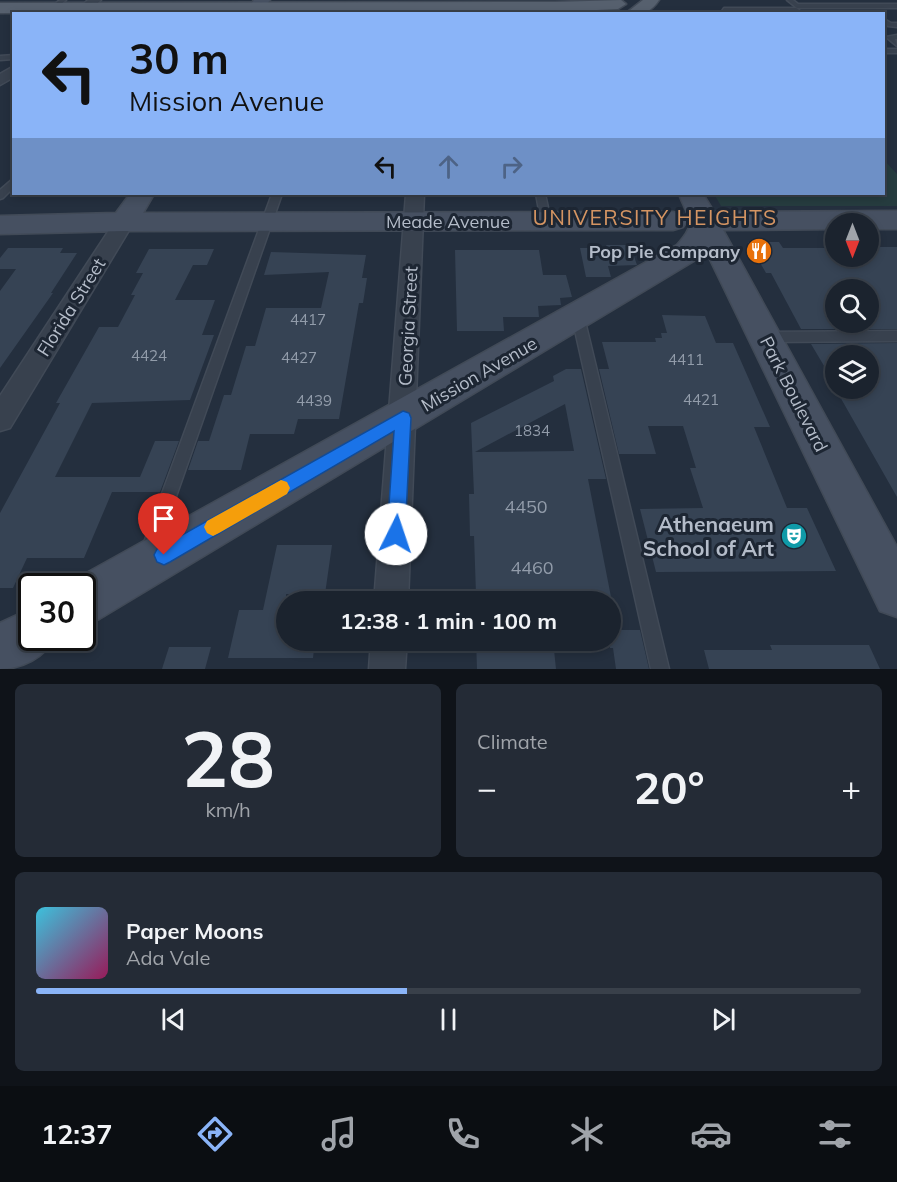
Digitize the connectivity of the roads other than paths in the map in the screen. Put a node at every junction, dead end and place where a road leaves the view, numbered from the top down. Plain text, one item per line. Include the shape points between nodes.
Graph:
1 (733, 0) edge
2 (760, 0) edge
3 (790, 0) edge
4 (869, 0) edge
5 (58, 4) edge
6 (236, 4) edge
7 (429, 4) edge
8 (499, 4) edge
9 (567, 4) edge
10 (610, 5) edge
11 (824, 6) junction
12 (862, 6) junction
13 (878, 6) junction
14 (897, 6) edge
15 (86, 7) edge
16 (257, 7) edge
17 (0, 8) edge
18 (724, 10) dead end
19 (743, 10) junction
20 (771, 10) junction
21 (798, 10) edge
22 (832, 12) edge
23 (870, 12) edge
24 (897, 38) edge
25 (897, 44) edge
26 (12, 72) edge
27 (0, 81) edge
28 (12, 183) edge
29 (141, 195) edge
30 (277, 195) edge
31 (415, 195) edge
32 (540, 195) edge
33 (0, 196) edge
34 (690, 212) edge
35 (897, 220) edge
36 (546, 221) junction
37 (124, 222) junction
38 (267, 222) junction
39 (414, 222) junction
40 (0, 225) edge
41 (578, 317) junction
42 (897, 336) edge
43 (764, 337) junction
44 (403, 418) junction
45 (0, 419) edge
46 (144, 567) junction
47 (392, 591) edge
48 (96, 594) edge
49 (897, 594) edge
50 (18, 640) edge
51 (0, 650) edge
52 (388, 651) edge
53 (387, 669) edge
54 (660, 669) edge

1 - 19 lane
2 - 20 lane
3 - 21 lane
4 - 13 lane
5 - 15 main road
5 - 17 main road
6 - 15 main road
6 - 16 main road
7 - 8 main road
7 - 16 main road
8 - 9 main road
9 - 10 main road
11 - 12 lane
11 - 21 lane
11 - 22 lane
12 - 13 lane
12 - 23 lane
13 - 14 lane
18 - 19 lane
19 - 20 lane
20 - 21 lane
24 - 25 lane via 889,38
26 - 27 street
28 - 33 lane
29 - 37 main road, Florida Street
30 - 38 lane
31 - 39 street, Georgia Street
32 - 36 lane
34 - 35 main road, Meade Avenue
34 - 36 main road, Meade Avenue
34 - 41 main road, Mission Avenue via 701,236 687,252
34 - 43 main road, Park Boulevard
36 - 39 main road, Meade Avenue
37 - 38 main road, Meade Avenue
37 - 40 main road, Meade Avenue
37 - 45 street, Florida Street
38 - 39 main road, Meade Avenue
38 - 46 lane
39 - 44 street, Georgia Street
41 - 44 main road, Mission Avenue
41 - 54 lane
42 - 43 lane
43 - 49 main road, Park Boulevard
44 - 46 main road, Mission Avenue
44 - 47 street, Georgia Street
46 - 48 main road, Mission Avenue
50 - 51 main road
52 - 53 street

